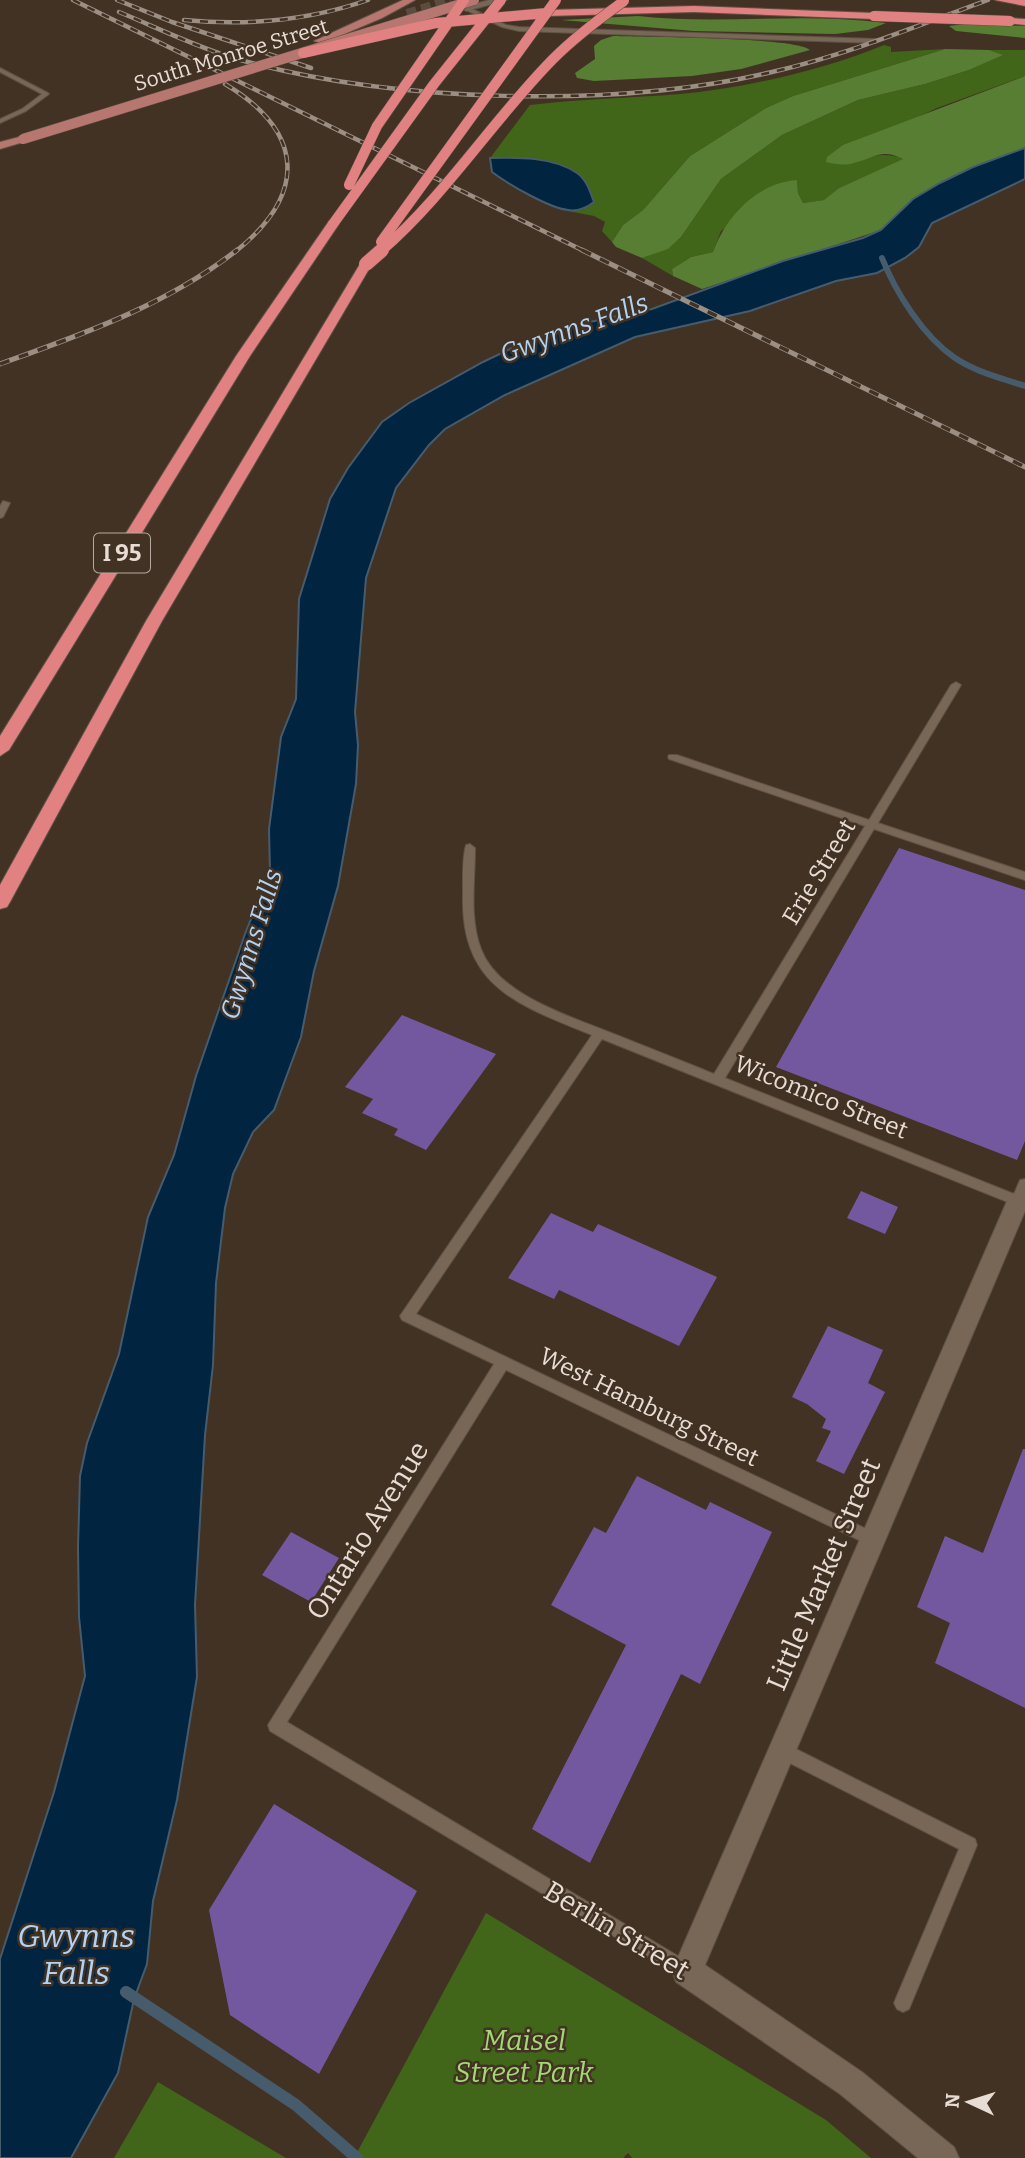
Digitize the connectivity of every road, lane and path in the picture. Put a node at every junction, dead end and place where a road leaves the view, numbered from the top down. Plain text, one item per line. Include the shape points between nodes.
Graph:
1 (410, 0) tunnel mouth
2 (449, 0) edge
3 (502, 0) edge
4 (556, 0) edge
5 (626, 0) edge
6 (765, 0) edge
7 (1000, 0) edge
8 (468, 3) edge
9 (1025, 3) edge
10 (407, 14) tunnel mouth
11 (874, 16) junction
12 (1025, 22) edge
13 (319, 41) junction
14 (876, 41) dead end
15 (303, 53) junction
16 (0, 70) edge
17 (0, 121) edge
18 (18, 136) junction
19 (0, 137) edge
20 (0, 146) edge
21 (332, 224) junction
22 (366, 264) junction
23 (6, 503) dead end
24 (0, 515) edge
25 (956, 685) dead end
26 (0, 750) edge
27 (673, 757) dead end
28 (872, 824) junction
29 (470, 848) dead end
30 (1025, 876) edge
31 (0, 902) edge
32 (600, 1033) junction
33 (717, 1080) junction
34 (1023, 1196) edge
35 (503, 1362) junction
36 (872, 1539) junction
37 (276, 1725) joint
38 (782, 1750) junction
39 (687, 1971) junction
40 (903, 2003) dead end
41 (943, 2158) edge

1 - 13 main road
2 - 8 highway
3 - 8 street
3 - 21 highway, I 95, bridge
4 - 22 highway, I 95, bridge
5 - 22 highway, bridge via 564,49 413,225
6 - 11 highway
7 - 9 highway
8 - 14 lane via 504,26 530,30
8 - 15 main road, South Monroe Street, bridge
8 - 21 highway, bridge via 377,126
10 - 13 main road, South Monroe Street
11 - 12 highway, bridge
11 - 15 highway, bridge via 694,9 547,13 436,23
13 - 18 main road, South Monroe Street
15 - 18 main road, South Monroe Street, bridge
16 - 17 lane via 46,94
18 - 19 main road, South Monroe Street
18 - 20 main road, South Monroe Street
21 - 26 highway, I 95 via 243,356
22 - 31 highway, I 95 via 154,621
23 - 24 lane
25 - 28 lane, Erie Street
27 - 28 lane
28 - 30 lane
28 - 33 lane, Erie Street
29 - 32 lane, Wicomico Street via 470,930 480,962 499,985
32 - 33 lane, Wicomico Street
32 - 35 lane, West Hamburg Street via 407,1316
33 - 34 lane, Wicomico Street
34 - 36 street, Little Market Street
35 - 36 lane, West Hamburg Street
35 - 37 lane, Ontario Avenue
36 - 38 street, Little Market Street
37 - 39 lane, Berlin Street
38 - 39 street, Little Market Street
38 - 40 lane via 969,1845
39 - 41 street, Berlin Street via 851,2083

